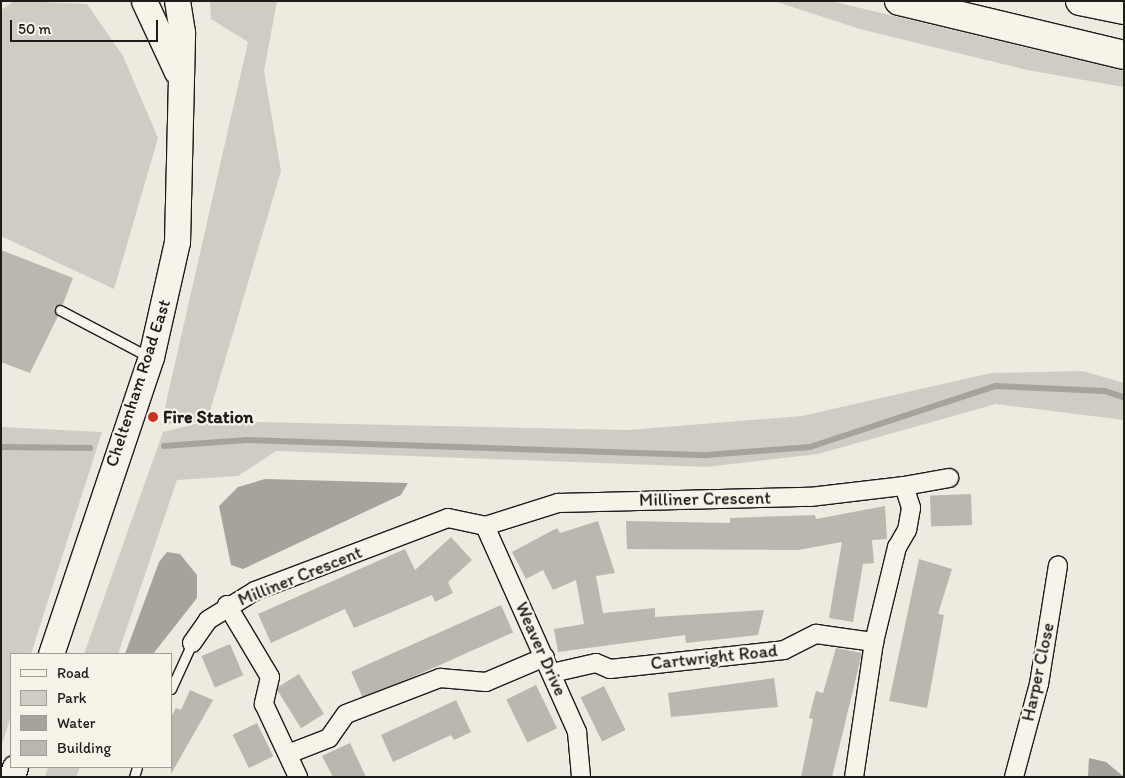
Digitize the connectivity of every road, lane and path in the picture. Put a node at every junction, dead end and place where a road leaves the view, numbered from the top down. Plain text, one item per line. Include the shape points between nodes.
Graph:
1 (144, 1) edge
2 (177, 1) edge
3 (899, 1) edge
4 (1080, 1) edge
5 (1124, 10) edge
6 (1124, 55) edge
7 (178, 74) junction
8 (60, 310) dead end
9 (150, 358) junction
10 (949, 478) dead end
11 (904, 486) junction
12 (485, 526) junction
13 (1058, 566) dead end
14 (227, 605) junction
15 (874, 642) junction
16 (192, 643) joint
17 (51, 653) edge
18 (545, 656) junction
19 (552, 673) junction
20 (172, 688) edge
21 (288, 754) junction
22 (298, 777) edge
23 (581, 777) edge
24 (854, 777) edge
25 (1014, 777) edge

1 - 7 main road, Cheltenham Road East
2 - 7 main road, Cheltenham Road East via 182,32
3 - 6 highway
4 - 5 highway
7 - 9 main road, Cheltenham Road East via 178,242
8 - 9 lane
9 - 17 main road, Cheltenham Road East
10 - 11 street, Milliner Crescent
11 - 12 street, Milliner Crescent via 810,497 558,503
11 - 15 street via 912,508 907,530 897,547
12 - 14 street, Milliner Crescent via 448,518
12 - 18 street, Weaver Drive
13 - 25 street, Harper Close via 1038,684
14 - 16 street, Milliner Crescent via 208,620
14 - 21 street via 270,677 264,704
15 - 19 street, Cartwright Road via 816,634 784,650 610,669 596,663
15 - 24 street
16 - 20 lane
18 - 19 street, Weaver Drive
18 - 21 street via 486,682 440,678 346,714 329,738
19 - 23 street, Weaver Drive via 578,732
21 - 22 street

